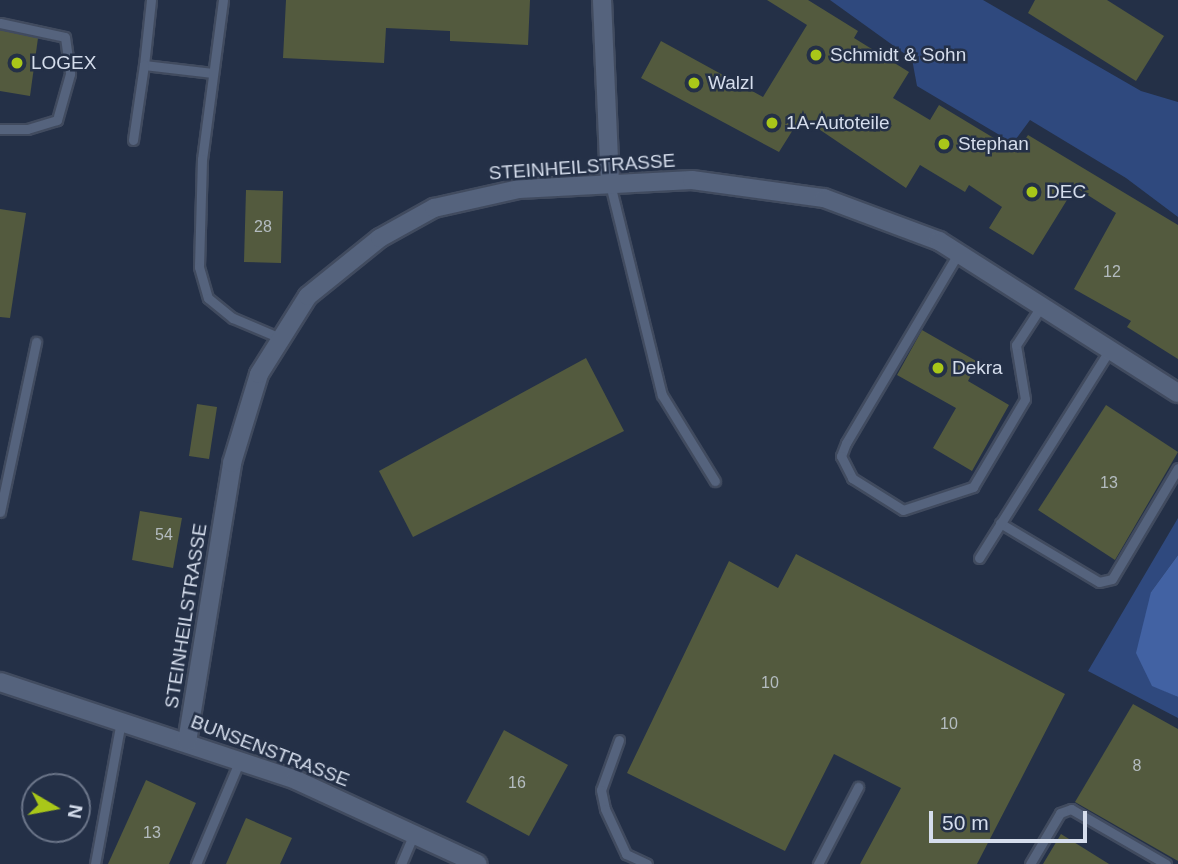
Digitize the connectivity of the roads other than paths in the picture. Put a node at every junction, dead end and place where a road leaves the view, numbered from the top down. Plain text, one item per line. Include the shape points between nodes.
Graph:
1 (151, 0) edge
2 (223, 0) edge
3 (602, 0) edge
4 (0, 23) edge
5 (144, 65) junction
6 (213, 73) junction
7 (0, 129) edge
8 (133, 141) dead end
9 (610, 184) junction
10 (959, 252) junction
11 (1042, 304) junction
12 (278, 337) junction
13 (36, 342) dead end
14 (1110, 349) junction
15 (1178, 393) edge
16 (1178, 468) edge
17 (715, 481) dead end
18 (0, 512) edge
19 (1000, 523) junction
20 (979, 558) dead end
21 (0, 682) edge
22 (121, 720) junction
23 (619, 740) dead end
24 (187, 742) junction
25 (240, 760) junction
26 (858, 787) dead end
27 (414, 833) junction
28 (95, 864) edge
29 (197, 864) edge
30 (401, 864) edge
31 (478, 864) edge
32 (647, 864) edge
33 (818, 864) edge
34 (1030, 864) edge
35 (1166, 864) edge

1 - 5 lane
2 - 6 lane
3 - 9 street
4 - 7 lane via 65,37 70,74 57,120 27,129
5 - 6 lane
5 - 8 lane
6 - 12 lane via 202,159 199,267 208,298 233,318
9 - 10 street, STEINHEILSTRASSE via 692,180 824,198 887,217
9 - 12 street, STEINHEILSTRASSE via 519,189 434,208 342,265 307,296
9 - 17 lane via 662,395
10 - 11 street, STEINHEILSTRASSE
10 - 11 lane via 841,456 852,478 903,510 973,487 1025,400 1016,345
11 - 14 street, STEINHEILSTRASSE
12 - 24 street, STEINHEILSTRASSE via 243,414
13 - 18 lane
14 - 15 street, STEINHEILSTRASSE
14 - 19 lane
16 - 19 lane via 1112,579 1099,582
19 - 20 lane
21 - 22 street, BUNSENSTRASSE
22 - 24 street, BUNSENSTRASSE
22 - 28 lane
23 - 32 lane via 601,790 605,809 626,854
24 - 25 street, BUNSENSTRASSE
25 - 27 street, BUNSENSTRASSE
25 - 29 lane
26 - 33 lane
27 - 30 lane
27 - 31 street, BUNSENSTRASSE
34 - 35 lane via 1060,813 1071,809

